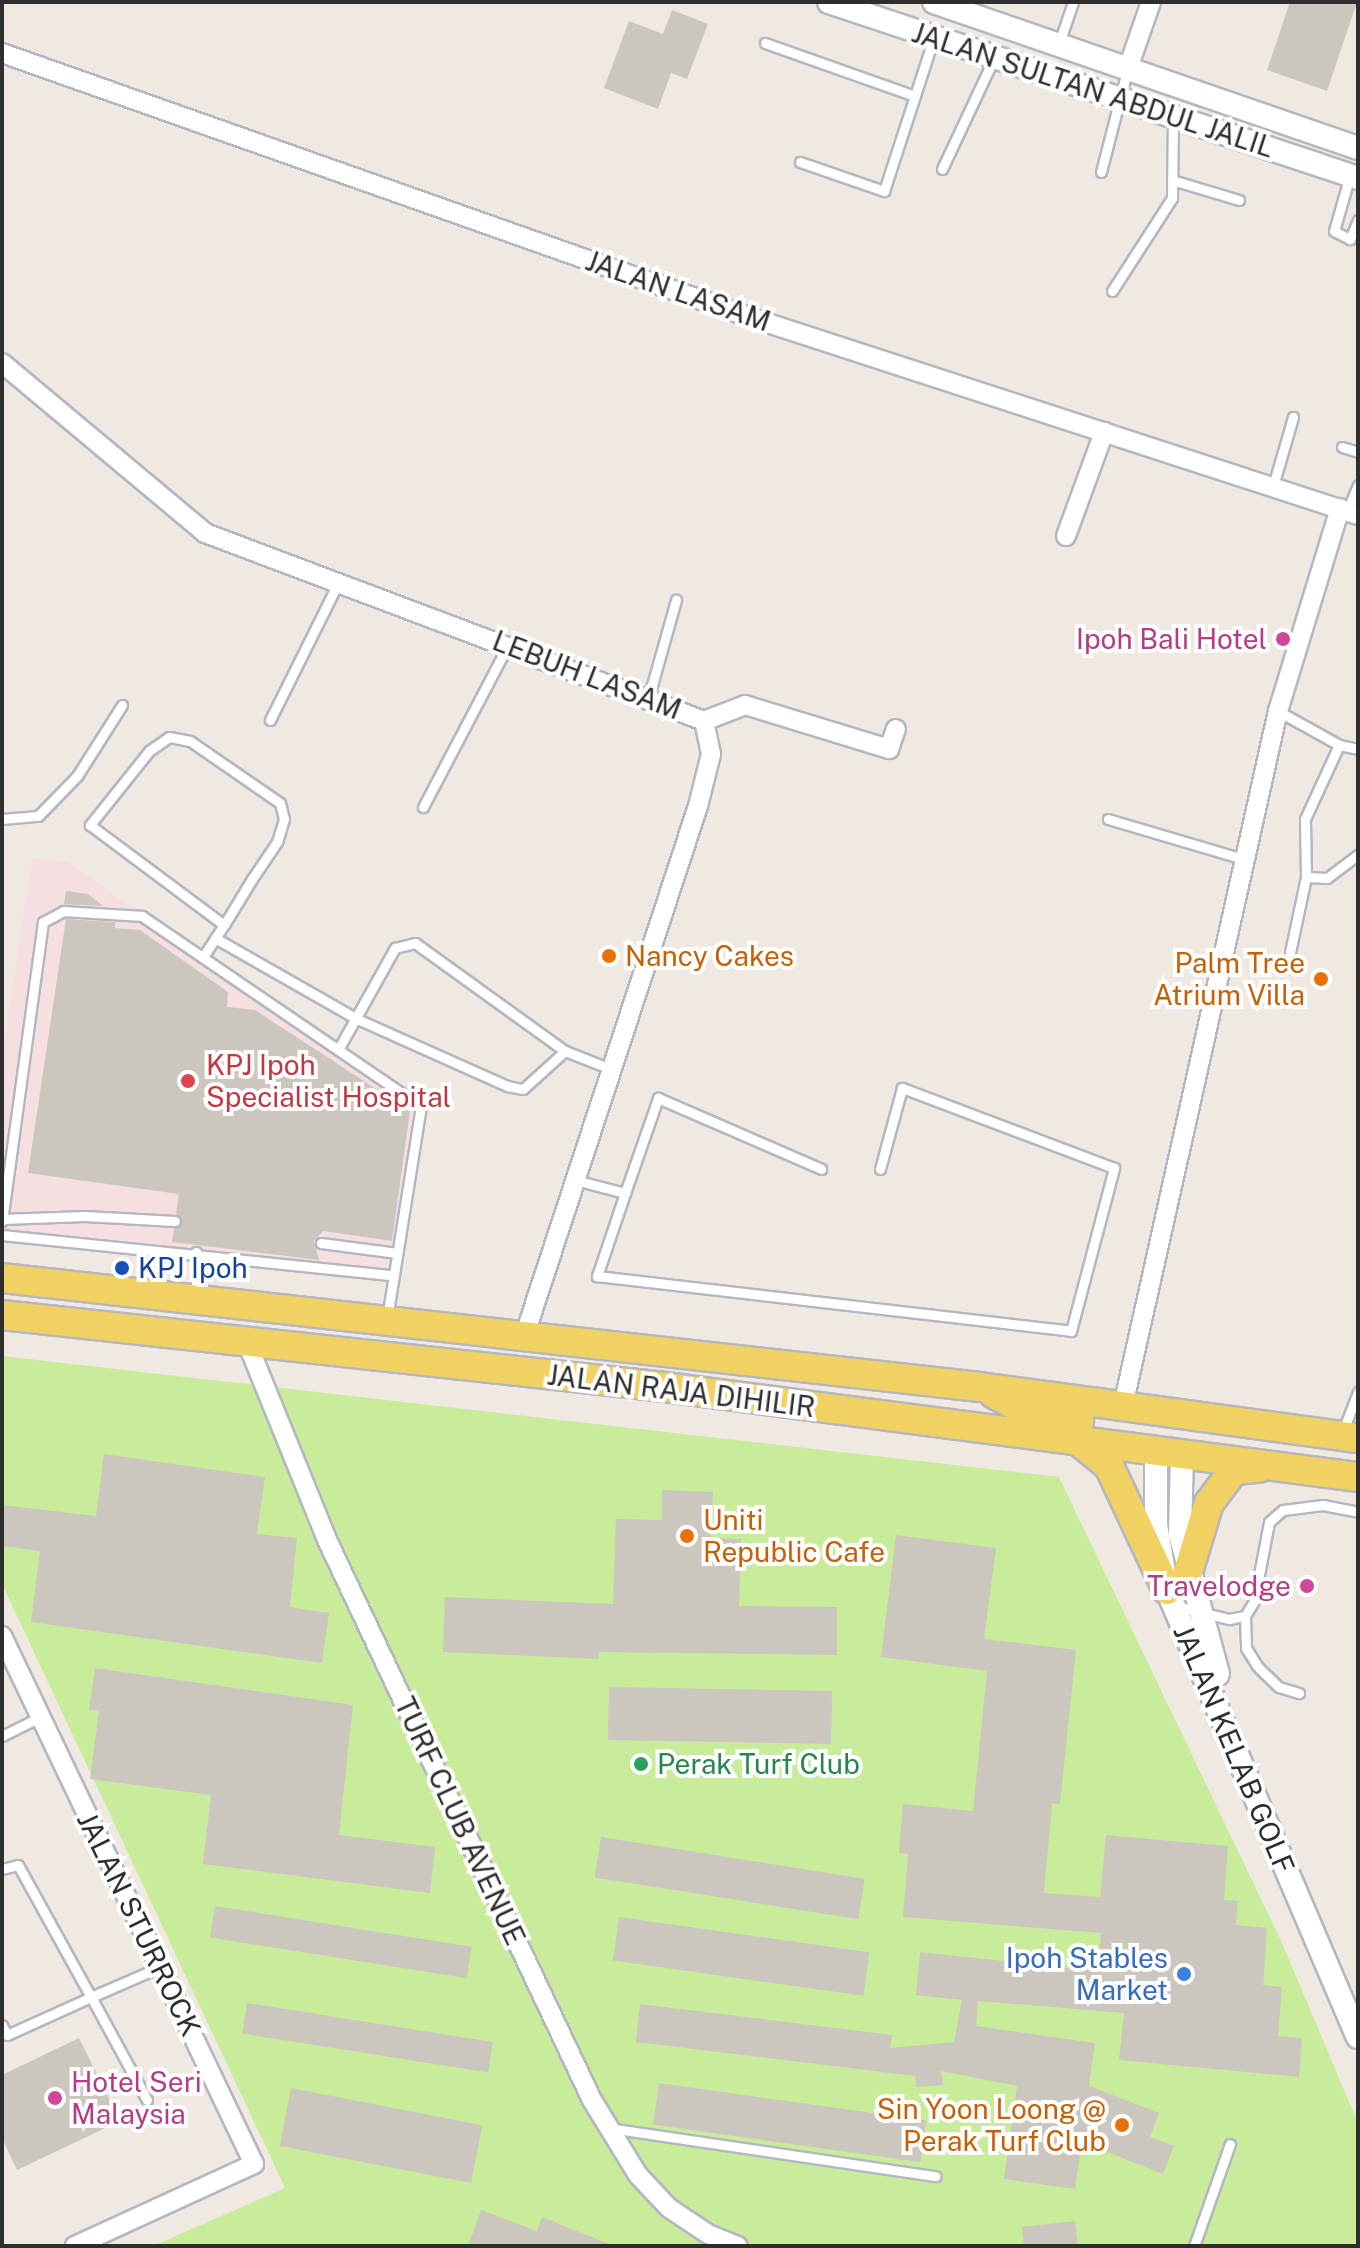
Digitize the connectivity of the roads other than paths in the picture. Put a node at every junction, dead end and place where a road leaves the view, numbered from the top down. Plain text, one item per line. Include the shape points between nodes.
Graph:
1 (829, 2) edge
2 (934, 2) edge
3 (1073, 2) edge
4 (1151, 2) edge
5 (934, 37) junction
6 (765, 43) dead end
7 (1058, 46) junction
8 (2, 53) edge
9 (994, 58) junction
10 (1127, 71) junction
11 (915, 96) junction
12 (1122, 100) junction
13 (1173, 117) junction
14 (1358, 148) edge
15 (800, 162) dead end
16 (942, 169) dead end
17 (1101, 172) dead end
18 (1354, 177) edge
19 (1172, 180) junction
20 (1239, 200) dead end
21 (1358, 220) edge
22 (1112, 291) dead end
23 (2, 363) edge
24 (1293, 417) dead end
25 (1104, 432) junction
26 (1342, 447) dead end
27 (1358, 452) edge
28 (1358, 485) edge
29 (1273, 486) junction
30 (1348, 511) edge
31 (1066, 536) dead end
32 (338, 583) junction
33 (676, 600) dead end
34 (508, 645) junction
35 (649, 696) junction
36 (122, 705) dead end
37 (1278, 711) junction
38 (270, 720) dead end
39 (704, 721) junction
40 (896, 729) dead end
41 (1339, 745) junction
42 (1358, 749) edge
43 (423, 807) dead end
44 (2, 819) edge
45 (1108, 819) dead end
46 (1358, 855) edge
47 (1243, 859) junction
48 (1306, 877) junction
49 (224, 925) junction
50 (215, 938) junction
51 (1290, 952) dead end
52 (203, 957) junction
53 (355, 1018) junction
54 (339, 1048) junction
55 (565, 1051) junction
56 (611, 1069) junction
57 (821, 1169) dead end
58 (880, 1169) dead end
59 (575, 1180) junction
60 (625, 1193) junction
61 (2, 1220) edge
62 (175, 1221) dead end
63 (2, 1235) edge
64 (321, 1243) dead end
65 (196, 1252) junction
66 (397, 1253) junction
67 (392, 1275) junction
68 (2, 1279) edge
69 (196, 1301) junction
70 (2, 1315) edge
71 (387, 1318) junction
72 (525, 1334) junction
73 (172, 1336) junction
74 (248, 1345) junction
75 (980, 1387) junction
76 (1358, 1392) edge
77 (1123, 1406) junction
78 (1338, 1435) edge
79 (1077, 1440) junction
80 (1169, 1447) junction
81 (1280, 1467) junction
82 (1358, 1477) edge
83 (1358, 1512) edge
84 (1176, 1589) junction
85 (1197, 1609) junction
86 (1245, 1616) junction
87 (2, 1636) edge
88 (1299, 1693) dead end
89 (40, 1717) junction
90 (2, 1736) edge
91 (2, 1869) edge
92 (160, 1967) junction
93 (91, 1997) junction
94 (1358, 2003) edge
95 (2, 2025) edge
96 (1358, 2037) edge
97 (147, 2100) dead end
98 (609, 2128) junction
99 (1230, 2144) dead end
100 (935, 2176) dead end
101 (75, 2246) edge
102 (738, 2246) edge
103 (1194, 2246) edge

1 - 5 street, JALAN SULTAN ABDUL JALIL
2 - 7 street, JALAN SULTAN ABDUL JALIL
3 - 7 lane
4 - 10 street
5 - 9 street, JALAN SULTAN ABDUL JALIL
5 - 11 lane
6 - 11 lane
7 - 10 street, JALAN SULTAN ABDUL JALIL
8 - 25 street, JALAN LASAM via 749,317
9 - 12 street, JALAN SULTAN ABDUL JALIL
9 - 16 lane
10 - 12 lane
10 - 14 street, JALAN SULTAN ABDUL JALIL
11 - 15 lane via 884,191
12 - 13 street, JALAN SULTAN ABDUL JALIL
12 - 17 lane
13 - 18 street, JALAN SULTAN ABDUL JALIL
13 - 19 lane
18 - 21 lane via 1334,231 1350,239
19 - 20 lane
19 - 22 lane via 1172,198
23 - 32 street, LEBUH LASAM via 151,493 205,533
24 - 29 lane
25 - 29 street, JALAN LASAM
25 - 31 street
26 - 27 lane
28 - 30 lane
29 - 30 street, JALAN LASAM
30 - 37 street
32 - 34 street, LEBUH LASAM
32 - 38 lane
33 - 35 lane
34 - 35 street, LEBUH LASAM
34 - 43 lane
35 - 39 street, LEBUH LASAM
36 - 44 lane via 77,776 38,816
37 - 41 lane
37 - 47 street
39 - 40 street via 745,705 889,749
39 - 56 street, LEBUH LASAM via 711,754 698,806
41 - 42 lane
41 - 48 lane via 1305,819
45 - 47 lane
46 - 48 lane via 1327,878
47 - 77 street
48 - 51 lane
49 - 49 lane via 90,825 149,751 169,737 190,741 280,803 284,819 277,842
49 - 50 lane
50 - 52 lane
50 - 53 lane
52 - 54 lane
52 - 61 lane via 142,916 64,911 43,922
53 - 54 lane
53 - 55 lane via 523,1089
53 - 55 lane via 395,948 415,943
54 - 66 lane via 421,1106
55 - 56 lane
56 - 59 street, LEBUH LASAM
57 - 60 lane via 658,1098
58 - 60 lane via 902,1088 1114,1168 1071,1331 597,1276
59 - 60 lane
59 - 72 street, LEBUH LASAM
61 - 62 lane via 85,1216
63 - 65 lane
64 - 66 lane
65 - 67 lane
65 - 69 lane
66 - 67 lane
67 - 71 lane
68 - 69 main road, JALAN RAJA DIHILIR
68 - 73 main road via 27,1300
69 - 71 main road, JALAN RAJA DIHILIR
70 - 73 main road, JALAN RAJA DIHILIR
71 - 72 main road, JALAN RAJA DIHILIR
72 - 75 main road, JALAN RAJA DIHILIR
73 - 74 main road, JALAN RAJA DIHILIR
74 - 79 main road, JALAN RAJA DIHILIR via 665,1387
74 - 98 street, TURF CLUB AVENUE via 328,1542
75 - 77 main road, JALAN RAJA DIHILIR
75 - 80 main road via 1028,1412 1162,1431
76 - 78 lane
77 - 78 main road, JALAN RAJA DIHILIR
78 - 80 main road via 1291,1442 1199,1429
79 - 80 main road, JALAN RAJA DIHILIR
79 - 84 main road via 1109,1466
80 - 81 main road, JALAN RAJA DIHILIR
80 - 84 street via 1180,1534
81 - 82 main road, JALAN RAJA DIHILIR
81 - 84 main road via 1234,1470 1209,1503
83 - 86 lane via 1323,1505 1283,1510 1269,1522 1254,1601
84 - 85 street, JALAN KELAB GOLF
84 - 85 lane
84 - 96 street, JALAN KELAB GOLF
85 - 86 lane via 1229,1619
85 - 94 street, JALAN KELAB GOLF via 1209,1652
86 - 88 lane via 1246,1648 1258,1667 1279,1687
87 - 89 street, JALAN STURROCK
89 - 90 lane
89 - 92 street, JALAN STURROCK
91 - 93 lane via 18,1865
92 - 93 lane
92 - 101 street, JALAN STURROCK via 254,2164
93 - 95 lane via 7,2035
93 - 97 lane
98 - 100 lane
98 - 102 street, TURF CLUB AVENUE via 638,2175 669,2208
99 - 103 lane

